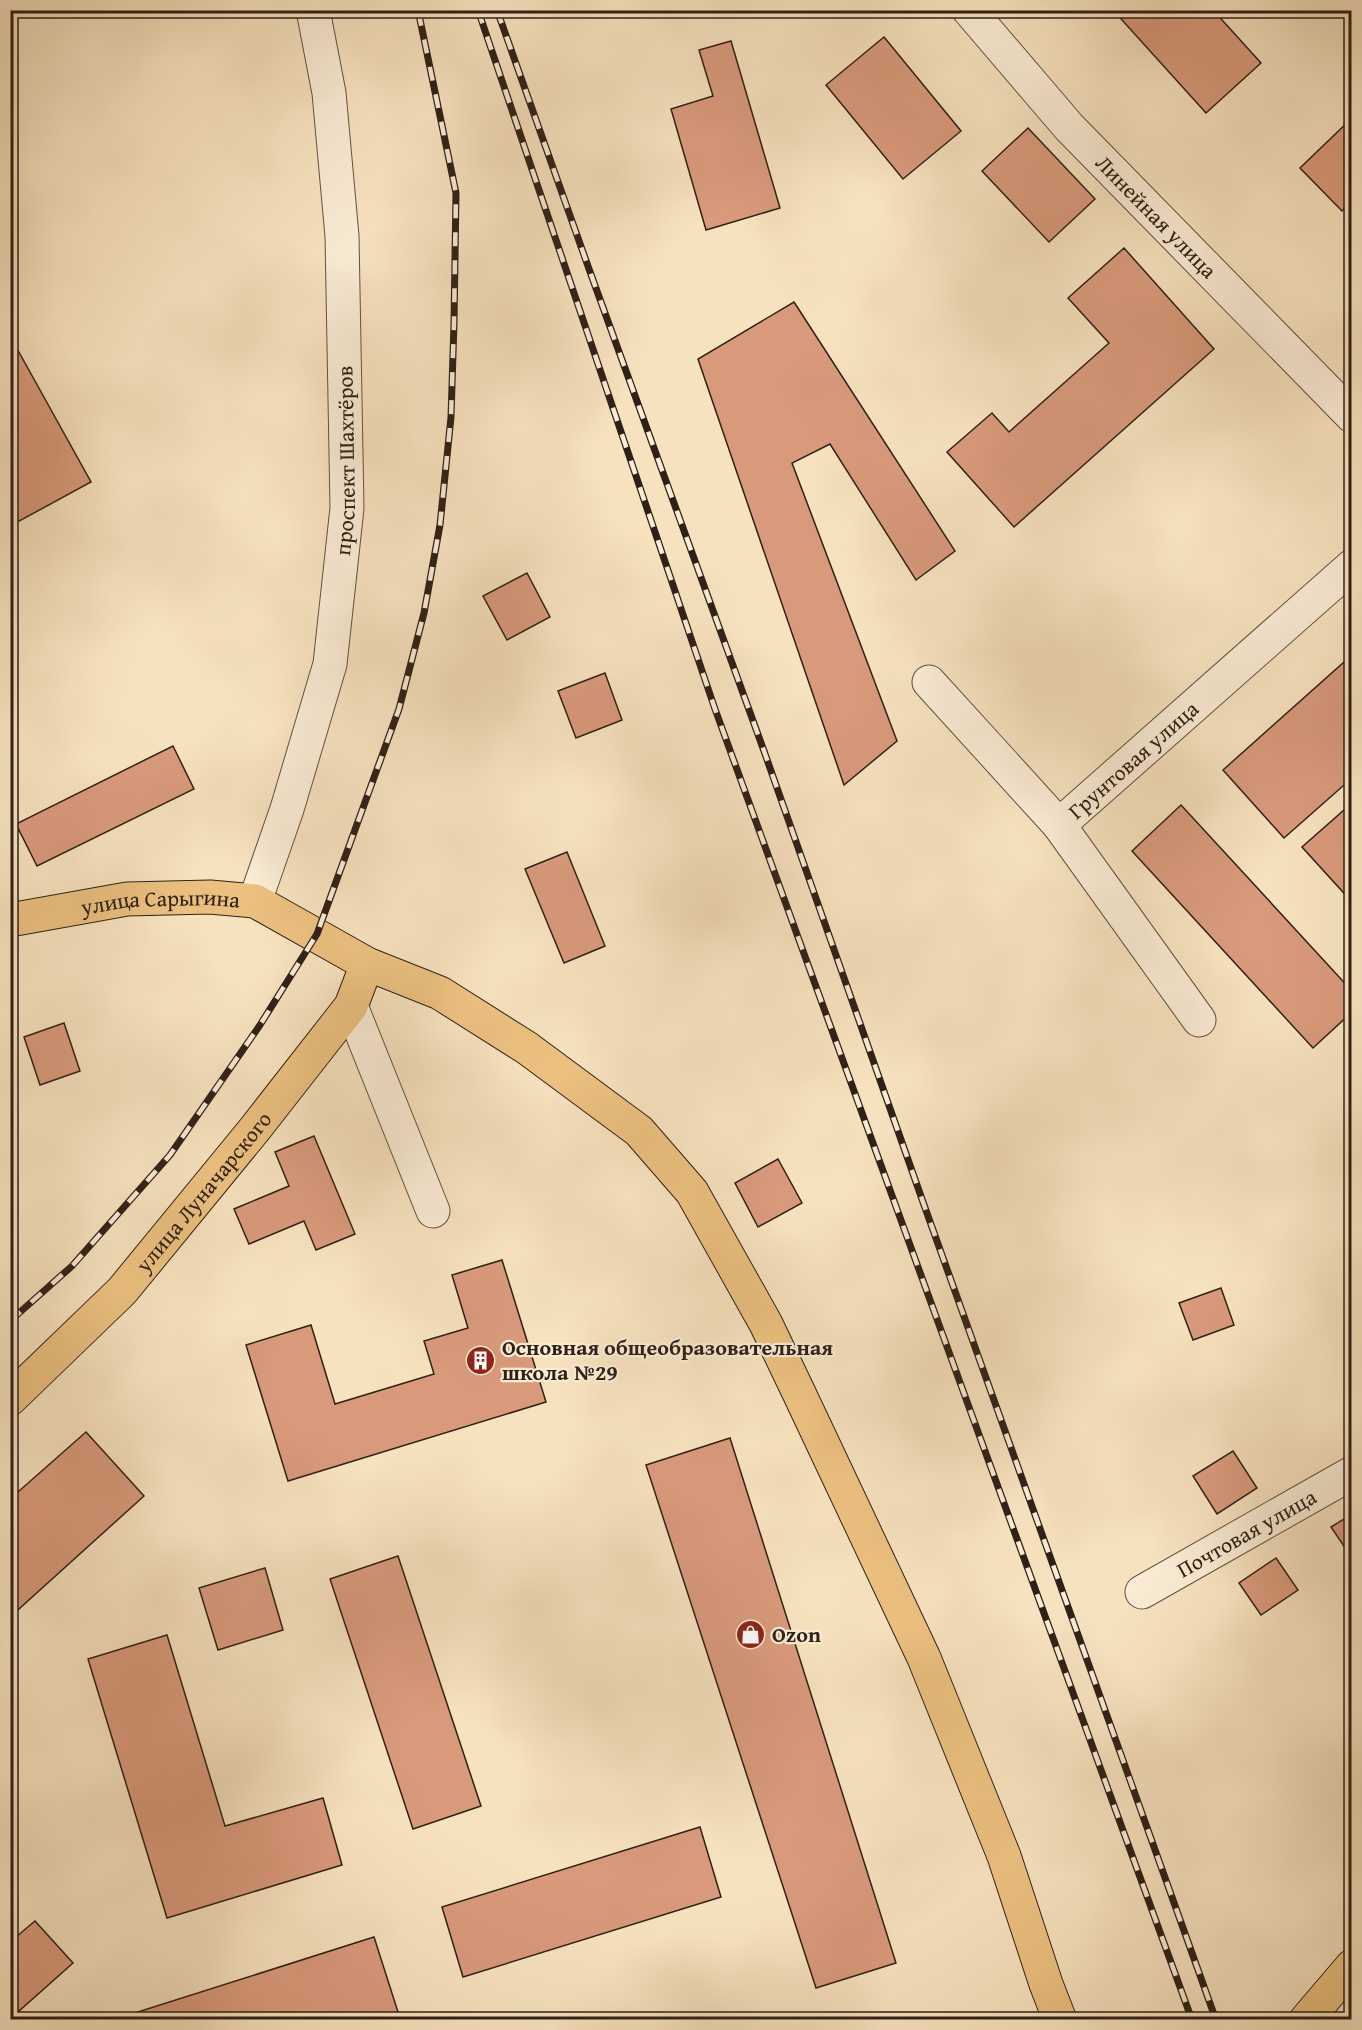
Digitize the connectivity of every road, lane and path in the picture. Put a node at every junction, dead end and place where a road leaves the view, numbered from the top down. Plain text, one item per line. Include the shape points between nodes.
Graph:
1 (313, 10) edge
2 (969, 10) edge
3 (1352, 416) edge
4 (1352, 566) edge
5 (929, 682) dead end
6 (1059, 825) junction
7 (255, 901) junction
8 (10, 920) edge
9 (367, 964) junction
10 (351, 1006) junction
11 (1199, 1020) dead end
12 (433, 1211) dead end
13 (10, 1399) edge
14 (1352, 1473) edge
15 (1142, 1592) dead end
16 (1352, 1966) edge
17 (1060, 2019) edge
18 (1306, 2019) edge

1 - 7 street, проспект Шахтёров via 329,93 342,236 347,508 330,664
2 - 3 street, Линейная улица via 1069,127
4 - 6 street, Грунтовая улица
5 - 6 street, Грунтовая улица
6 - 11 street
7 - 8 main road, улица Сарыгина via 127,898
7 - 9 main road, улица Сарыгина
9 - 10 main road, улица Луначарского
9 - 17 main road, улица Сарыгина via 440,993 527,1048 639,1131 692,1192 766,1324 924,1658 1004,1856
10 - 12 street
10 - 13 main road, улица Луначарского via 122,1291
14 - 15 street, Почтовая улица
16 - 18 main road

